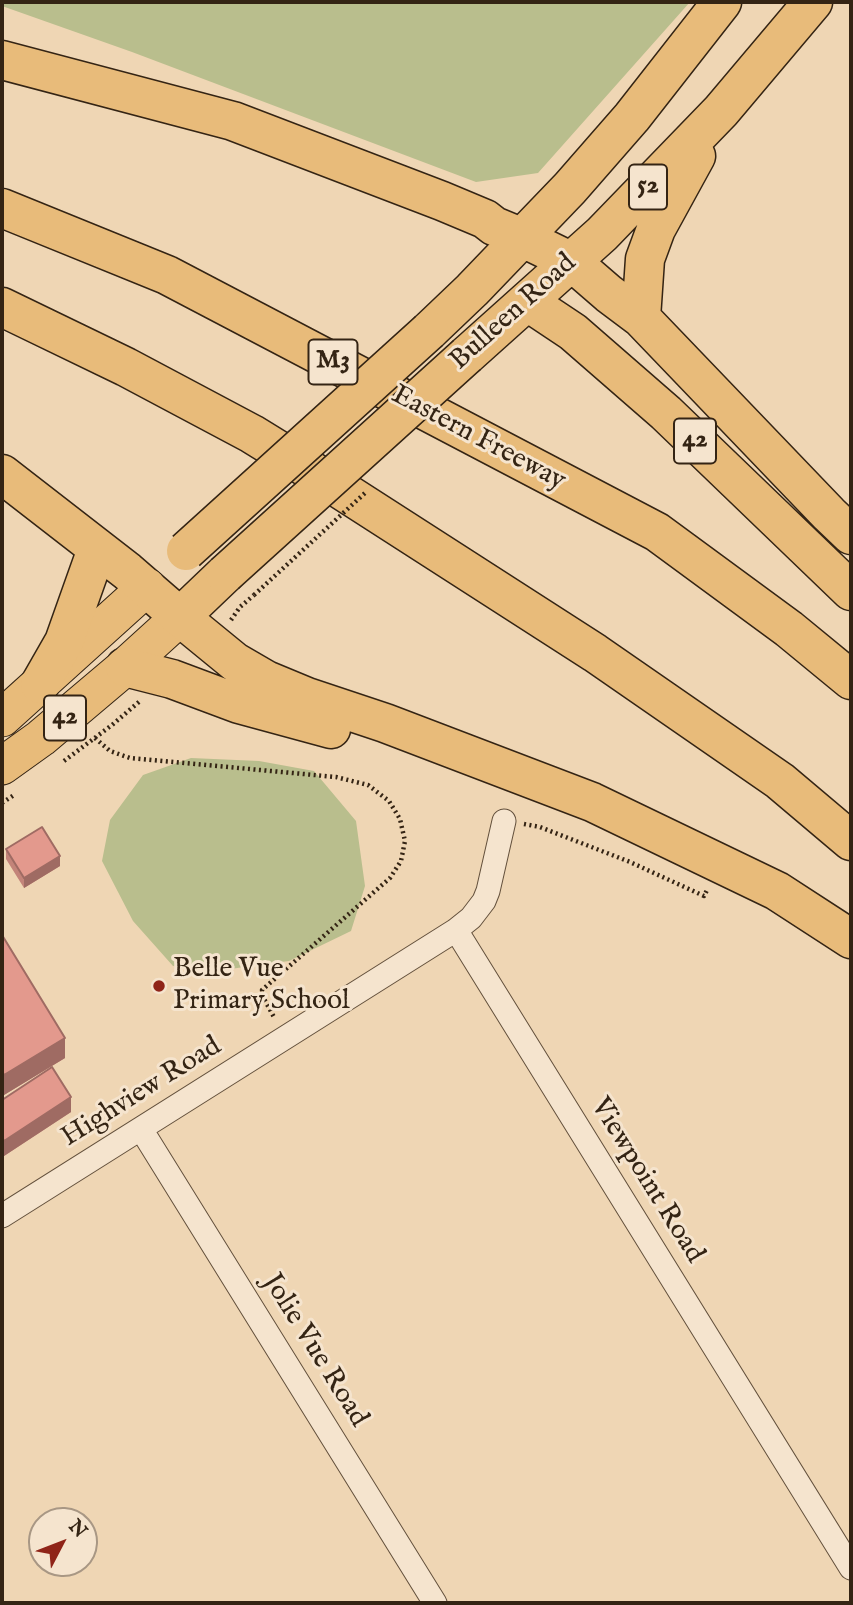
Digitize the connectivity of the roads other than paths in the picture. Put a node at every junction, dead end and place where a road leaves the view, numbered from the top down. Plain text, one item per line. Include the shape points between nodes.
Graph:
1 (722, 2) edge
2 (813, 2) edge
3 (2, 60) edge
4 (721, 111) junction
5 (2, 208) edge
6 (523, 238) junction
7 (572, 262) junction
8 (528, 302) junction
9 (2, 307) edge
10 (642, 318) junction
11 (2, 474) edge
12 (851, 535) edge
13 (97, 550) junction
14 (147, 587) junction
15 (851, 591) edge
16 (180, 617) junction
17 (125, 667) junction
18 (851, 680) edge
19 (40, 684) junction
20 (2, 718) edge
21 (12, 778) edge
22 (592, 802) junction
23 (504, 821) road end
24 (851, 843) edge
25 (456, 930) junction
26 (851, 939) edge
27 (141, 1129) junction
28 (2, 1216) edge
29 (851, 1568) edge
30 (435, 1603) edge

1 - 6 highway, Bulleen Road / 52 via 632,117
2 - 4 highway, Bulleen Road / 52
3 - 6 highway via 233,121 442,201
4 - 7 highway, Bulleen Road / 52
4 - 10 highway via 656,229 645,259
5 - 18 highway, Eastern Freeway / M3 via 167,275 657,532
6 - 7 highway, 42
6 - 14 highway, Bulleen Road / 42, bridge via 429,331
7 - 8 highway, Bulleen Road / 52
7 - 10 highway, 42
8 - 15 highway, 42 via 573,332 666,413
8 - 16 highway, Bulleen Road / 42, bridge
9 - 24 highway via 252,434 595,653 780,781
10 - 12 highway, 42
11 - 13 highway
13 - 14 highway
13 - 19 highway via 64,642
14 - 16 highway
14 - 19 main road, Bulleen Road / 42
16 - 17 main road, Bulleen Road / 42
16 - 22 highway via 235,662 266,680
17 - 21 main road, Bulleen Road / 42 via 41,738
17 - 22 highway via 239,704
19 - 20 main road, Bulleen Road / 42
22 - 26 highway via 776,891
23 - 25 street via 484,901
25 - 27 street, Highview Road
25 - 29 street, Viewpoint Road
27 - 28 street, Highview Road
27 - 30 street, Jolie Vue Road

